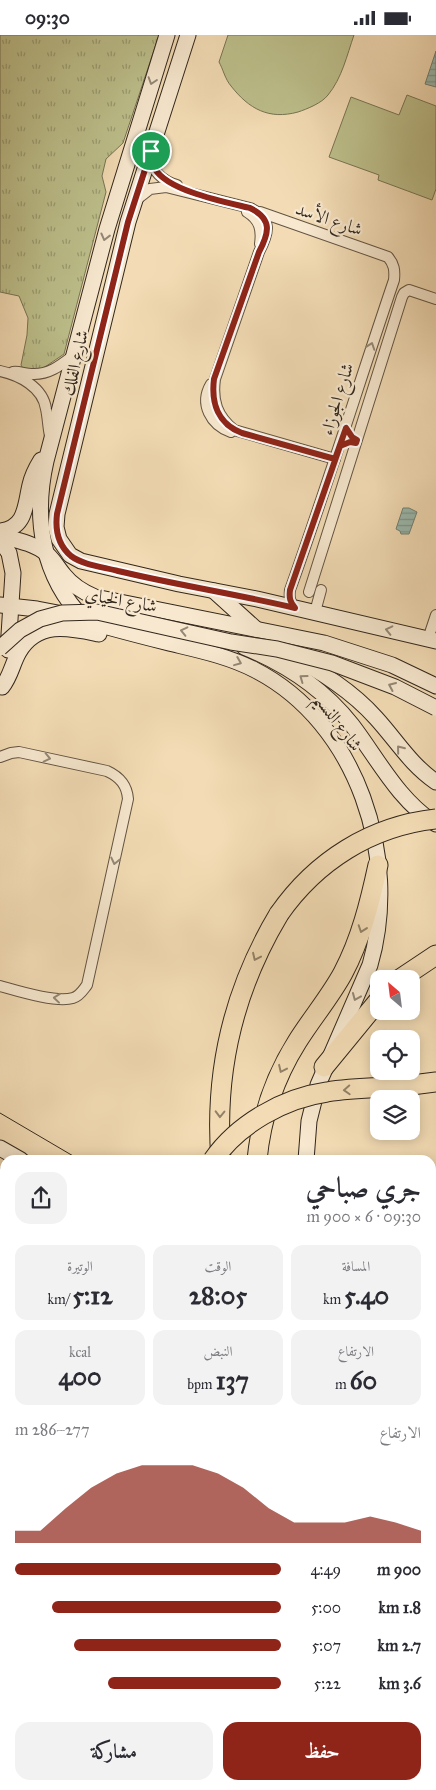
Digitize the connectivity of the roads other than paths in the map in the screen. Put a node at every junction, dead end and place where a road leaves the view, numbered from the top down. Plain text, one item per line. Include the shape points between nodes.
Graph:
1 (167, 35) edge
2 (188, 35) edge
3 (151, 151) junction
4 (187, 191) junction
5 (135, 201) junction
6 (233, 204) junction
7 (260, 212) junction
8 (259, 252) junction
9 (388, 257) joint
10 (436, 299) edge
11 (74, 355) junction
12 (5, 372) edge
13 (346, 428) junction
14 (357, 441) junction
15 (51, 446) junction
16 (340, 446) junction
17 (335, 459) junction
18 (0, 531) edge
19 (0, 538) edge
20 (46, 553) junction
21 (13, 566) junction
22 (321, 590) dead end
23 (214, 591) junction
24 (309, 592) dead end
25 (0, 594) edge
26 (6, 605) edge
27 (295, 608) junction
28 (315, 612) junction
29 (436, 615) edge
30 (87, 622) junction
31 (226, 624) junction
32 (257, 629) junction
33 (140, 636) junction
34 (432, 640) edge
35 (231, 642) junction
36 (0, 648) edge
37 (436, 686) edge
38 (1, 691) edge
39 (436, 708) edge
40 (0, 757) edge
41 (436, 782) edge
42 (436, 819) edge
43 (436, 824) edge
44 (378, 865) junction
45 (436, 955) edge
46 (414, 970) edge
47 (0, 987) edge
48 (370, 1011) edge
49 (324, 1067) junction
50 (436, 1082) edge
51 (0, 1148) edge
52 (12, 1155) edge
53 (218, 1155) edge
54 (221, 1155) edge
55 (258, 1155) edge
56 (307, 1155) edge

1 -> 11 main road, شارع الفلك via 107,229
2 - 3 main road, شارع الفلك
3 - 4 street via 154,169
3 - 5 main road, شارع الفلك
4 - 5 street via 166,187 150,189
4 - 6 street
5 - 23 main road, شارع الفلك via 57,514 57,533 65,550 81,561
6 - 7 street, شارع الأسد
6 - 8 street via 257,219
7 - 8 street via 268,230
7 - 9 street, شارع الأسد
8 - 17 street via 209,387 206,407 215,424 223,429
13 -> 9 street, شارع الجوزاء via 394,279 393,263
10 - 14 street via 409,290 404,293
11 - 12 street via 45,373
11 - 15 main road, شارع الفلك
12 - 15 street via 30,384 42,397
13 - 14 street
13 - 16 street, شارع الجوزاء
14 - 16 street
14 - 24 street
15 - 18 main road via 32,477 22,519 12,528
15 - 20 main road, شارع الفلك via 43,474 40,506
16 - 17 street, شارع الجوزاء
17 - 27 street, شارع الجوزاء via 290,590 289,597
19 - 20 main road via 29,543
19 - 21 main road via 10,553
20 - 30 main road, شارع الفلك via 64,596
20 - 31 main road via 75,586 95,597
21 - 25 main road
21 - 26 main road
22 - 28 street
23 - 27 main road, شارع الفلك
23 - 32 main road
26 - 30 main road, شارع النسيم via 50,611
26 - 38 main road via 8,648
27 - 28 main road, شارع الفلك
34 -> 28 main road, شارع الفلك
29 - 34 street
30 - 33 main road, شارع النسيم
31 - 32 main road
41 -> 31 main road via 406,756 365,707 340,685 279,649
32 - 37 main road via 347,649 392,665
33 - 38 main road via 117,638 65,628 46,630 24,645
33 -> 44 main road, شارع النسيم via 242,664 268,677 304,705 340,751 358,787 371,825
35 -> 36 main road, شارع الخياي, bridge via 97,612 74,611 51,615 30,624
39 -> 35 main road, bridge via 395,687 332,663 277,649
43 -> 35 main road, bridge via 414,806 388,777 352,725 322,693 286,667
40 -> 47 street via 19,752 107,771 125,785 128,799 87,985 75,998 57,999
42 -> 54 highway, bridge via 395,827 336,855 311,876 279,914 239,998 227,1043 221,1089
44 -> 49 main road, شارع النسيم via 380,899 374,949
44 -> 55 highway via 365,920 352,955 336,986 295,1044 278,1079 265,1115
45 - 46 highway
48 - 49 highway
49 - 56 main road, شارع النسيم via 311,1112
50 -> 53 highway, bridge via 325,1092 294,1100 251,1123
51 - 52 main road

